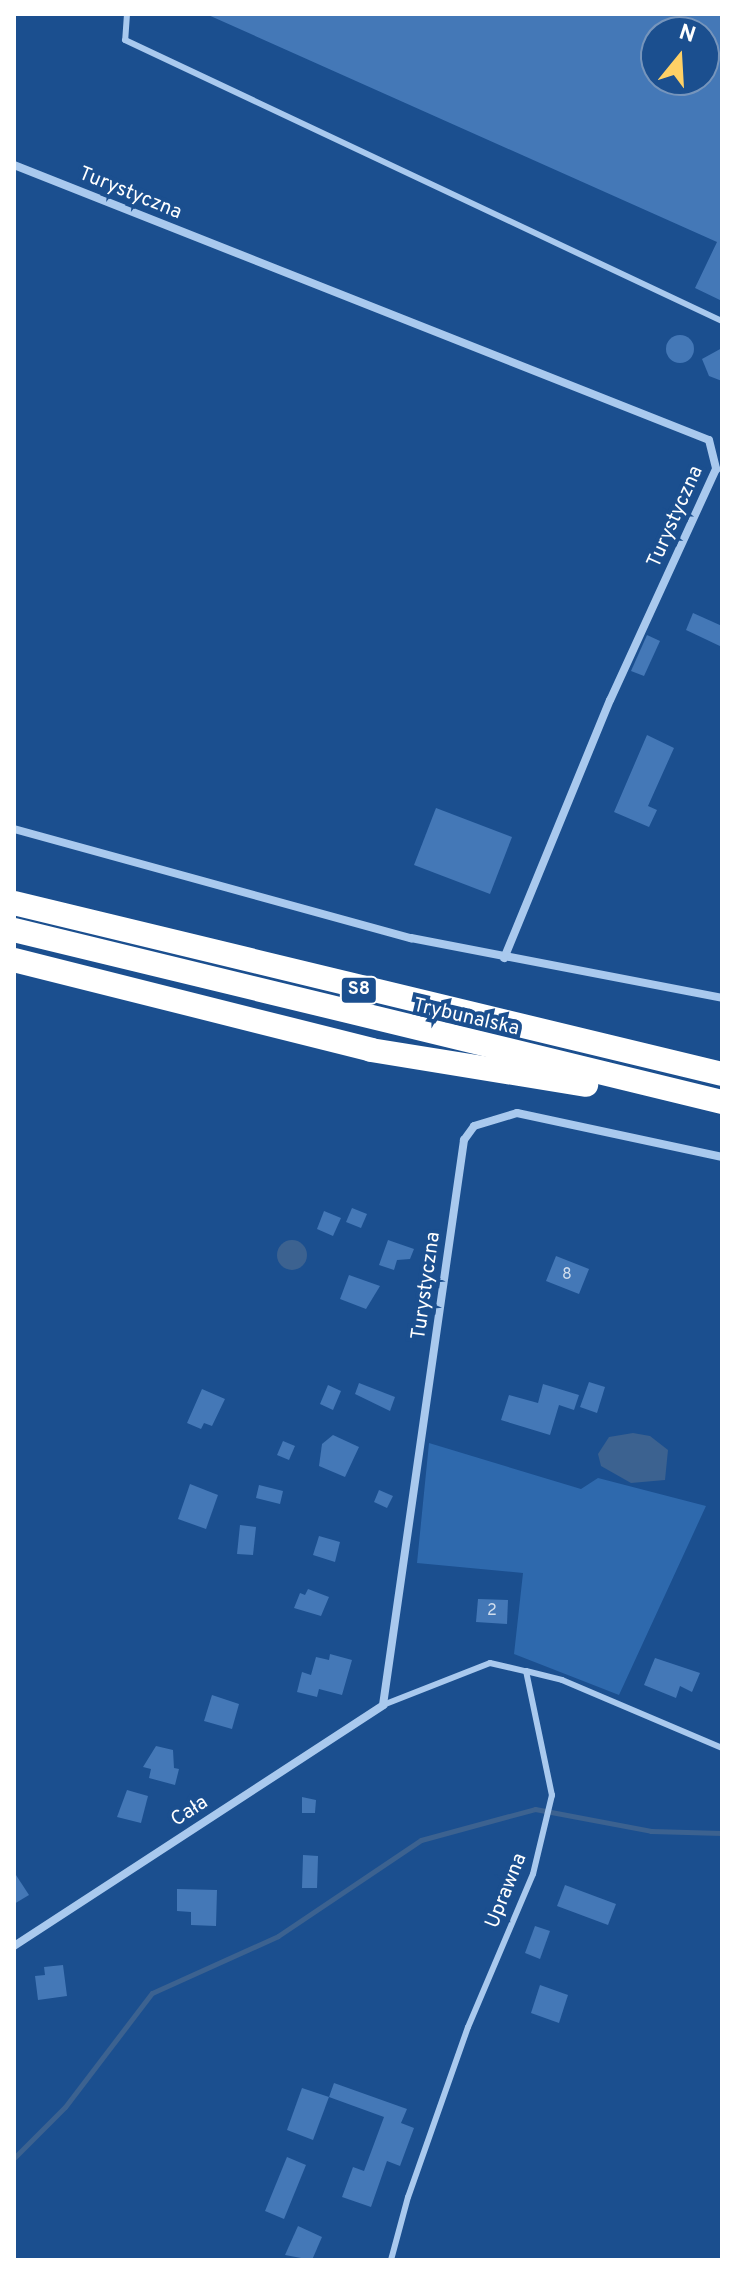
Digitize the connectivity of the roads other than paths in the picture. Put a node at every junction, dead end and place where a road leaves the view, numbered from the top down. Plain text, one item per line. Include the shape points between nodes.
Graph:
1 (127, 14) edge
2 (14, 165) edge
3 (722, 321) edge
4 (14, 829) edge
5 (14, 903) edge
6 (14, 930) edge
7 (504, 958) junction
8 (14, 960) edge
9 (722, 998) edge
10 (722, 1074) edge
11 (713, 1100) edge
12 (722, 1157) edge
13 (526, 1671) junction
14 (383, 1705) junction
15 (722, 1748) edge
16 (14, 1946) edge
17 (391, 2260) edge

1 - 3 lane via 125,40
2 - 7 street, Turystyczna via 709,440 716,469 610,700
4 - 7 street via 310,912
5 - 10 highway, Trybunalska / S8
6 - 11 highway, Trybunalska / S8
7 - 9 street
8 - 11 highway via 385,1053 521,1077
12 - 14 street, Turystyczna via 517,1113 489,1117 464,1140
13 - 14 lane via 490,1663
13 - 15 lane via 562,1680
13 - 17 lane, Uprawna via 552,1803 548,1823 533,1874 468,2027
14 - 16 street, Cała

